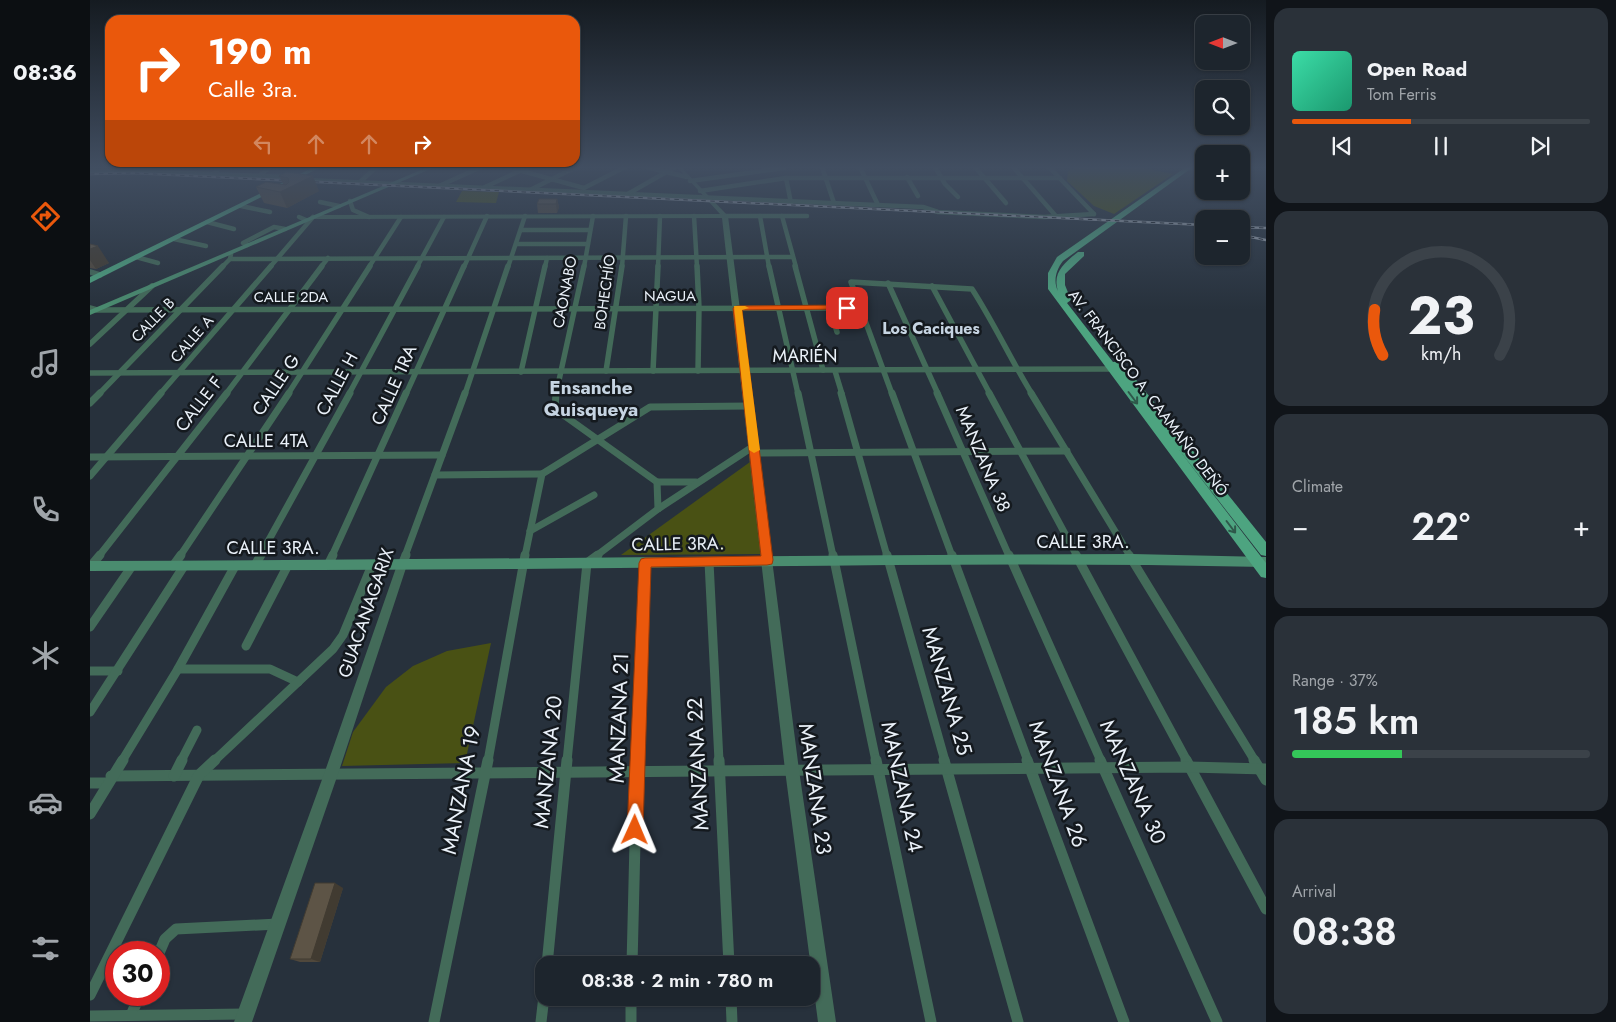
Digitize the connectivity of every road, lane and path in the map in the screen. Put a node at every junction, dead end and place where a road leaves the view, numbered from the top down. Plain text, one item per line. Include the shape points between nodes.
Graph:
1 (223, 215) edge
2 (315, 215) edge
3 (362, 215) edge
4 (995, 215) edge
5 (1055, 215) joint
6 (1067, 215) edge
7 (1122, 215) edge
8 (1132, 215) edge
9 (487, 216) junction
10 (525, 216) junction
11 (593, 216) junction
12 (626, 216) junction
13 (660, 216) junction
14 (694, 216) junction
15 (724, 216) junction
16 (760, 216) junction
17 (782, 216) junction
18 (807, 216) dead end
19 (444, 217) junction
20 (306, 218) junction
21 (369, 218) junction
22 (401, 218) junction
23 (207, 222) junction
24 (234, 229) dead end
25 (521, 230) junction
26 (590, 230) junction
27 (174, 239) junction
28 (516, 244) junction
29 (588, 244) junction
30 (206, 246) dead end
31 (230, 255) junction
32 (136, 257) junction
33 (660, 257) junction
34 (696, 257) junction
35 (792, 257) junction
36 (277, 258) junction
37 (328, 258) junction
38 (376, 258) junction
39 (422, 258) junction
40 (510, 258) junction
41 (547, 258) junction
42 (585, 258) junction
43 (623, 258) junction
44 (731, 258) junction
45 (767, 258) junction
46 (467, 259) junction
47 (158, 263) dead end
48 (90, 278) edge
49 (888, 283) junction
50 (152, 286) junction
51 (932, 286) junction
52 (576, 308) junction
53 (616, 308) junction
54 (657, 308) junction
55 (698, 308) junction
56 (737, 308) junction
57 (778, 308) junction
58 (806, 308) junction
59 (830, 308) junction
60 (847, 308) dead end
61 (343, 309) junction
62 (394, 309) junction
63 (444, 309) junction
64 (493, 309) junction
65 (535, 309) junction
66 (126, 310) junction
67 (180, 310) junction
68 (233, 310) junction
69 (289, 310) junction
70 (92, 311) edge
71 (837, 332) dead end
72 (90, 344) edge
73 (1110, 368) junction
74 (791, 370) junction
75 (823, 370) junction
76 (885, 370) junction
77 (927, 370) junction
78 (975, 370) junction
79 (1016, 370) junction
80 (606, 371) junction
81 (653, 371) junction
82 (698, 371) junction
83 (744, 371) junction
84 (835, 371) junction
85 (179, 372) junction
86 (243, 372) junction
87 (303, 372) junction
88 (360, 372) junction
89 (416, 372) junction
90 (473, 372) junction
91 (521, 372) junction
92 (561, 372) junction
93 (90, 373) edge
94 (119, 373) junction
95 (90, 403) edge
96 (749, 406) junction
97 (598, 440) junction
98 (754, 449) junction
99 (914, 451) junction
100 (964, 451) junction
101 (1020, 451) junction
102 (1067, 451) junction
103 (811, 452) junction
104 (859, 452) junction
105 (378, 455) junction
106 (442, 455) junction
107 (246, 456) junction
108 (316, 456) junction
109 (90, 457) edge
110 (107, 457) junction
111 (176, 457) junction
112 (542, 474) junction
113 (435, 475) junction
114 (90, 476) edge
115 (656, 482) junction
116 (696, 482) junction
117 (594, 495) dead end
118 (658, 509) junction
119 (530, 531) junction
120 (1266, 551) edge
121 (1078, 559) junction
122 (1132, 559) junction
123 (767, 560) junction
124 (833, 560) junction
125 (889, 560) junction
126 (953, 560) junction
127 (1010, 560) junction
128 (709, 562) junction
129 (1262, 562) edge
130 (588, 563) junction
131 (645, 563) junction
132 (523, 564) junction
133 (288, 565) junction
134 (328, 565) junction
135 (372, 565) junction
136 (402, 565) junction
137 (91, 566) edge
138 (132, 566) junction
139 (178, 566) junction
140 (236, 566) junction
141 (255, 566) junction
142 (1266, 573) edge
143 (90, 627) edge
144 (246, 646) dead end
145 (178, 669) junction
146 (90, 671) edge
147 (118, 671) junction
148 (298, 682) junction
149 (90, 712) edge
150 (197, 730) dead end
151 (1031, 768) junction
152 (1105, 768) junction
153 (1189, 768) junction
154 (948, 769) junction
155 (1263, 769) edge
156 (792, 770) junction
157 (878, 770) junction
158 (718, 772) junction
159 (486, 773) junction
160 (567, 773) junction
161 (636, 773) junction
162 (331, 774) junction
163 (199, 775) junction
164 (174, 776) junction
165 (109, 780) junction
166 (1266, 780) edge
167 (90, 783) edge
168 (90, 814) edge
169 (1266, 909) edge
170 (278, 924) junction
171 (164, 941) edge
172 (548, 956) edge
173 (632, 956) edge
174 (728, 956) edge
175 (90, 995) edge
176 (136, 1006) edge
177 (543, 1006) edge
178 (631, 1006) edge
179 (731, 1006) edge
180 (90, 1016) edge
181 (132, 1016) junction
182 (245, 1018) edge
183 (434, 1022) edge
184 (541, 1022) edge
185 (631, 1022) edge
186 (732, 1022) edge
187 (827, 1022) edge
188 (931, 1022) edge
189 (1018, 1022) edge
190 (1124, 1022) edge
191 (1217, 1022) edge

1 - 23 main road
2 - 20 main road
3 - 21 street
4 - 5 street
5 - 6 street
7 - 73 main road, AV. FRANCISCO A. CAAMAÑO DEÑÓ via 1060,259 1050,276 1052,289
8 - 120 main road, AV. FRANCISCO A. CAAMAÑO DEÑÓ via 1062,269 1059,278 1061,289
9 - 10 street
9 - 19 street
9 - 46 street, CALLE 1RA
10 - 11 street
10 - 25 street, GUACANAGARIX
11 - 12 street
11 - 26 street, CAONABO
12 - 13 street
12 - 43 street, BOHECHÍO
13 - 14 street
13 - 33 street
14 - 15 street
14 - 34 street
15 - 16 street
15 - 44 street, MANZANA 23
16 - 17 street
16 - 45 street
17 - 18 street
17 - 35 street
19 - 22 street
19 - 39 street, CALLE H
20 - 21 street
20 - 31 main road
20 - 36 street, CALLE A
21 - 22 street
22 - 38 street, CALLE G
23 - 24 street
23 - 27 main road
25 - 26 street
25 - 28 street, GUACANAGARIX
26 - 29 street, CAONABO
27 - 30 street
27 - 32 main road
28 - 29 street
28 - 40 street, GUACANAGARIX
29 - 42 street, CAONABO
31 - 36 street
31 - 50 main road
31 - 67 street, CALLE B
32 - 47 street
32 - 48 main road
33 - 34 street
33 - 43 street
33 - 54 street
34 - 44 street
34 - 55 street
35 - 45 street
35 - 58 street
36 - 37 street
36 - 68 street, CALLE A
37 - 38 street
37 - 69 street, CALLE F
38 - 39 street
38 - 61 street, CALLE G
39 - 46 street
39 - 62 street, CALLE H
40 - 41 street
40 - 46 street
40 - 64 street, GUACANAGARIX
41 - 42 street
41 - 65 street
42 - 43 street
42 - 52 street, CAONABO
43 - 53 street, BOHECHÍO
44 - 45 street
44 - 56 street, MANZANA 23
45 - 57 street
46 - 63 street, CALLE 1RA
49 - 51 street
49 - 76 street, MANZANA 26 via 851,282
49 - 77 street, MANZANA 38
50 - 66 street
50 - 70 main road
51 - 78 street
51 - 79 street via 972,290 991,318
52 - 53 street, NAGUA
52 - 65 street, NAGUA
52 - 92 street, CAONABO
53 - 54 street, NAGUA
53 - 80 street, BOHECHÍO
54 - 55 street, NAGUA
54 - 81 street
55 - 56 street, NAGUA
55 - 82 street
56 - 57 street, NAGUA
56 - 83 street, MANZANA 23
57 - 58 street, NAGUA
57 - 74 street
58 - 59 street, NAGUA
58 - 75 street
59 - 60 street, NAGUA
59 - 71 street
61 - 62 street, CALLE 2DA
61 - 69 street, CALLE 2DA
61 - 87 street, CALLE G
62 - 63 street, CALLE 2DA
62 - 88 street, CALLE H
63 - 64 street, CALLE 2DA
63 - 89 street, CALLE 1RA
64 - 65 street, NAGUA
64 - 90 street, GUACANAGARIX
65 - 91 street
66 - 67 street, CALLE 2DA
66 - 70 street, CALLE 2DA
66 - 72 street
67 - 68 street, CALLE 2DA
67 - 94 street, CALLE B
68 - 69 street, CALLE 2DA
68 - 85 street, CALLE A
69 - 86 street, CALLE F
73 - 79 street, MARIÉN
73 -> 129 main road, AV. FRANCISCO A. CAAMAÑO DEÑÓ
74 - 75 street, MARIÉN
74 - 83 street, MARIÉN
74 - 103 street
75 - 84 street, MARIÉN
76 - 77 street, MARIÉN
76 - 84 street, MARIÉN
76 - 99 street, MANZANA 26
77 - 78 street, MARIÉN
77 - 100 street, MANZANA 38
78 - 79 street, MARIÉN
78 - 101 street
79 - 102 street
80 - 81 street, MARIÉN
80 - 92 street, MARIÉN
81 - 82 street, MARIÉN
82 - 83 street, MARIÉN
83 - 96 street, MANZANA 23
84 - 104 street, MANZANA 25
85 - 86 street, MARIÉN
85 - 94 street, MARIÉN
85 - 110 street, CALLE A
86 - 87 street, MARIÉN
86 - 111 street, CALLE F
87 - 88 street, MARIÉN
87 - 107 street, CALLE G
88 - 89 street, MARIÉN
88 - 108 street, CALLE H
89 - 90 street, MARIÉN
89 - 105 street, CALLE 1RA
90 - 91 street, MARIÉN
90 - 106 street, GUACANAGARIX
91 - 92 street, MARIÉN
92 - 97 street, CAONABO via 555,409
93 - 94 street, MARIÉN
94 - 95 street, CALLE B
96 - 97 street via 650,407
96 - 98 street, MANZANA 23
97 - 112 street
97 - 115 street
98 - 103 street
98 - 116 street
98 - 123 street, MANZANA 23
99 - 100 street
99 - 104 street
99 - 126 street, MANZANA 26
100 - 101 street
100 - 127 street, MANZANA 38
101 - 102 street
101 - 121 street
102 - 122 street
103 - 104 street
103 - 124 street
104 - 125 street, MANZANA 25
105 - 106 street, CALLE 4TA
105 - 108 street, CALLE 4TA
105 - 134 street, CALLE 1RA
106 - 113 street, GUACANAGARIX
107 - 108 street, CALLE 4TA
107 - 111 street, CALLE 4TA
107 - 139 street, CALLE G
108 - 141 street, CALLE H
109 - 110 street, CALLE 4TA
110 - 111 street, CALLE 4TA
110 - 114 street, CALLE A
111 - 137 street, CALLE F
112 - 113 street
112 - 119 street, MANZANA 19
113 - 136 street, GUACANAGARIX
115 - 116 street
115 - 118 street
116 - 118 street
117 - 119 street
118 - 130 street
119 - 132 street, MANZANA 19
121 - 122 main road, CALLE 3RA.
121 - 127 main road, CALLE 3RA.
121 - 153 street
122 - 129 main road, CALLE 3RA.
122 - 155 street
123 - 124 main road, CALLE 3RA.
123 - 128 main road, CALLE 3RA.
123 - 156 street, MANZANA 23
124 - 125 main road, CALLE 3RA.
124 - 157 street, MANZANA 24
125 - 126 main road, CALLE 3RA.
125 - 154 street, MANZANA 25
126 - 127 main road, CALLE 3RA.
126 - 151 street, MANZANA 26
127 - 152 street, MANZANA 30
128 - 131 main road, CALLE 3RA.
128 - 158 street, MANZANA 22
129 - 142 main road, AV. FRANCISCO A. CAAMAÑO DEÑÓ
130 - 131 main road, CALLE 3RA.
130 - 132 main road, CALLE 3RA.
130 - 160 street, MANZANA 20
131 - 161 street, MANZANA 21
132 - 136 main road, CALLE 3RA.
132 - 159 street, MANZANA 19
133 - 134 main road, CALLE 3RA.
133 - 141 main road, CALLE 3RA.
133 - 144 street
134 - 135 main road, CALLE 3RA.
135 - 136 main road, CALLE 3RA.
135 - 148 street via 338,643
136 - 162 street, GUACANAGARIX
137 - 138 main road, CALLE 3RA.
138 - 139 main road, CALLE 3RA.
138 - 143 street
139 - 140 main road, CALLE 3RA.
139 - 147 street, CALLE G
140 - 141 main road, CALLE 3RA.
140 - 145 street
145 - 148 street via 270,669
145 - 165 street
146 - 147 street
147 - 149 street, CALLE G
148 - 163 street
150 - 164 street
151 - 152 street
151 - 154 street
151 - 190 street, MANZANA 26
152 - 153 street
152 - 191 street, MANZANA 30
153 - 155 street
153 - 169 street
154 - 157 street
154 - 189 street, MANZANA 25
155 - 166 street
156 - 157 street
156 - 158 street
156 - 187 street, MANZANA 23
157 - 188 street, MANZANA 24
158 - 161 street
158 - 174 street, MANZANA 22
159 - 160 street
159 - 162 street
159 - 183 street, MANZANA 19
160 - 161 street
160 - 172 street, MANZANA 20
161 - 173 street, MANZANA 21
162 - 163 street
162 - 170 street, GUACANAGARIX
163 - 164 street
163 - 175 street
164 - 165 street
165 - 167 street
165 - 168 street
170 - 171 street via 176,929
170 - 182 street, GUACANAGARIX
176 - 181 street
177 - 184 street
178 - 185 street
179 - 186 street
180 - 181 street
181 - 182 street

